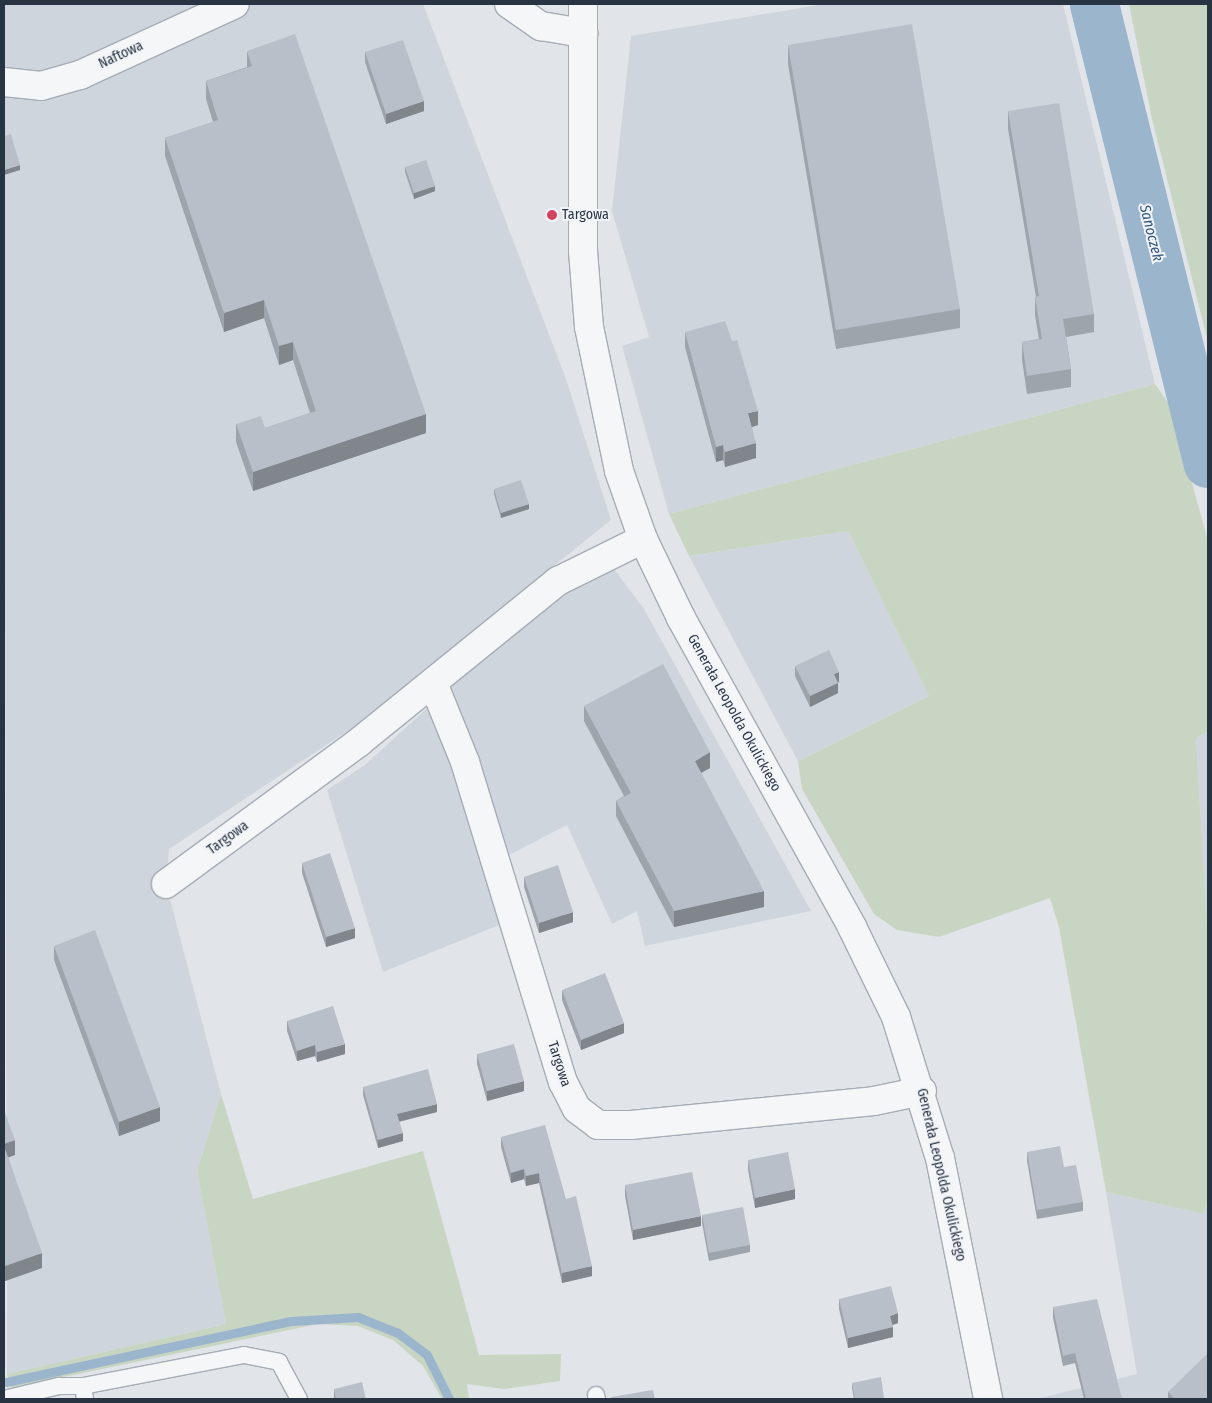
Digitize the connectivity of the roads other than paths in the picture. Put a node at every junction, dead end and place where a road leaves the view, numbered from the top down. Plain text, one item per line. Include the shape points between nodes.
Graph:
1 (235, 4) edge
2 (509, 4) edge
3 (583, 4) edge
4 (583, 34) junction
5 (4, 82) edge
6 (643, 539) junction
7 (433, 684) junction
8 (166, 884) dead end
9 (922, 1091) junction
10 (84, 1393) edge
11 (4, 1399) edge
12 (299, 1399) edge
13 (988, 1399) edge

1 - 5 street, Naftowa via 80,75 41,86
2 - 4 street via 541,26
3 - 4 street, Generała Leopolda Okulickiego
4 - 6 street, Generała Leopolda Okulickiego via 583,251 589,327 609,435
6 - 7 street, Targowa via 558,581
6 - 9 street, Generała Leopolda Okulickiego via 681,618 852,927 896,1017
7 - 8 street, Targowa
7 - 9 street, Targowa via 465,762 563,1082 577,1110 598,1125 631,1125 874,1100
9 - 13 street, Generała Leopolda Okulickiego
10 - 11 lane via 59,1386
10 - 12 lane via 244,1355 280,1362

